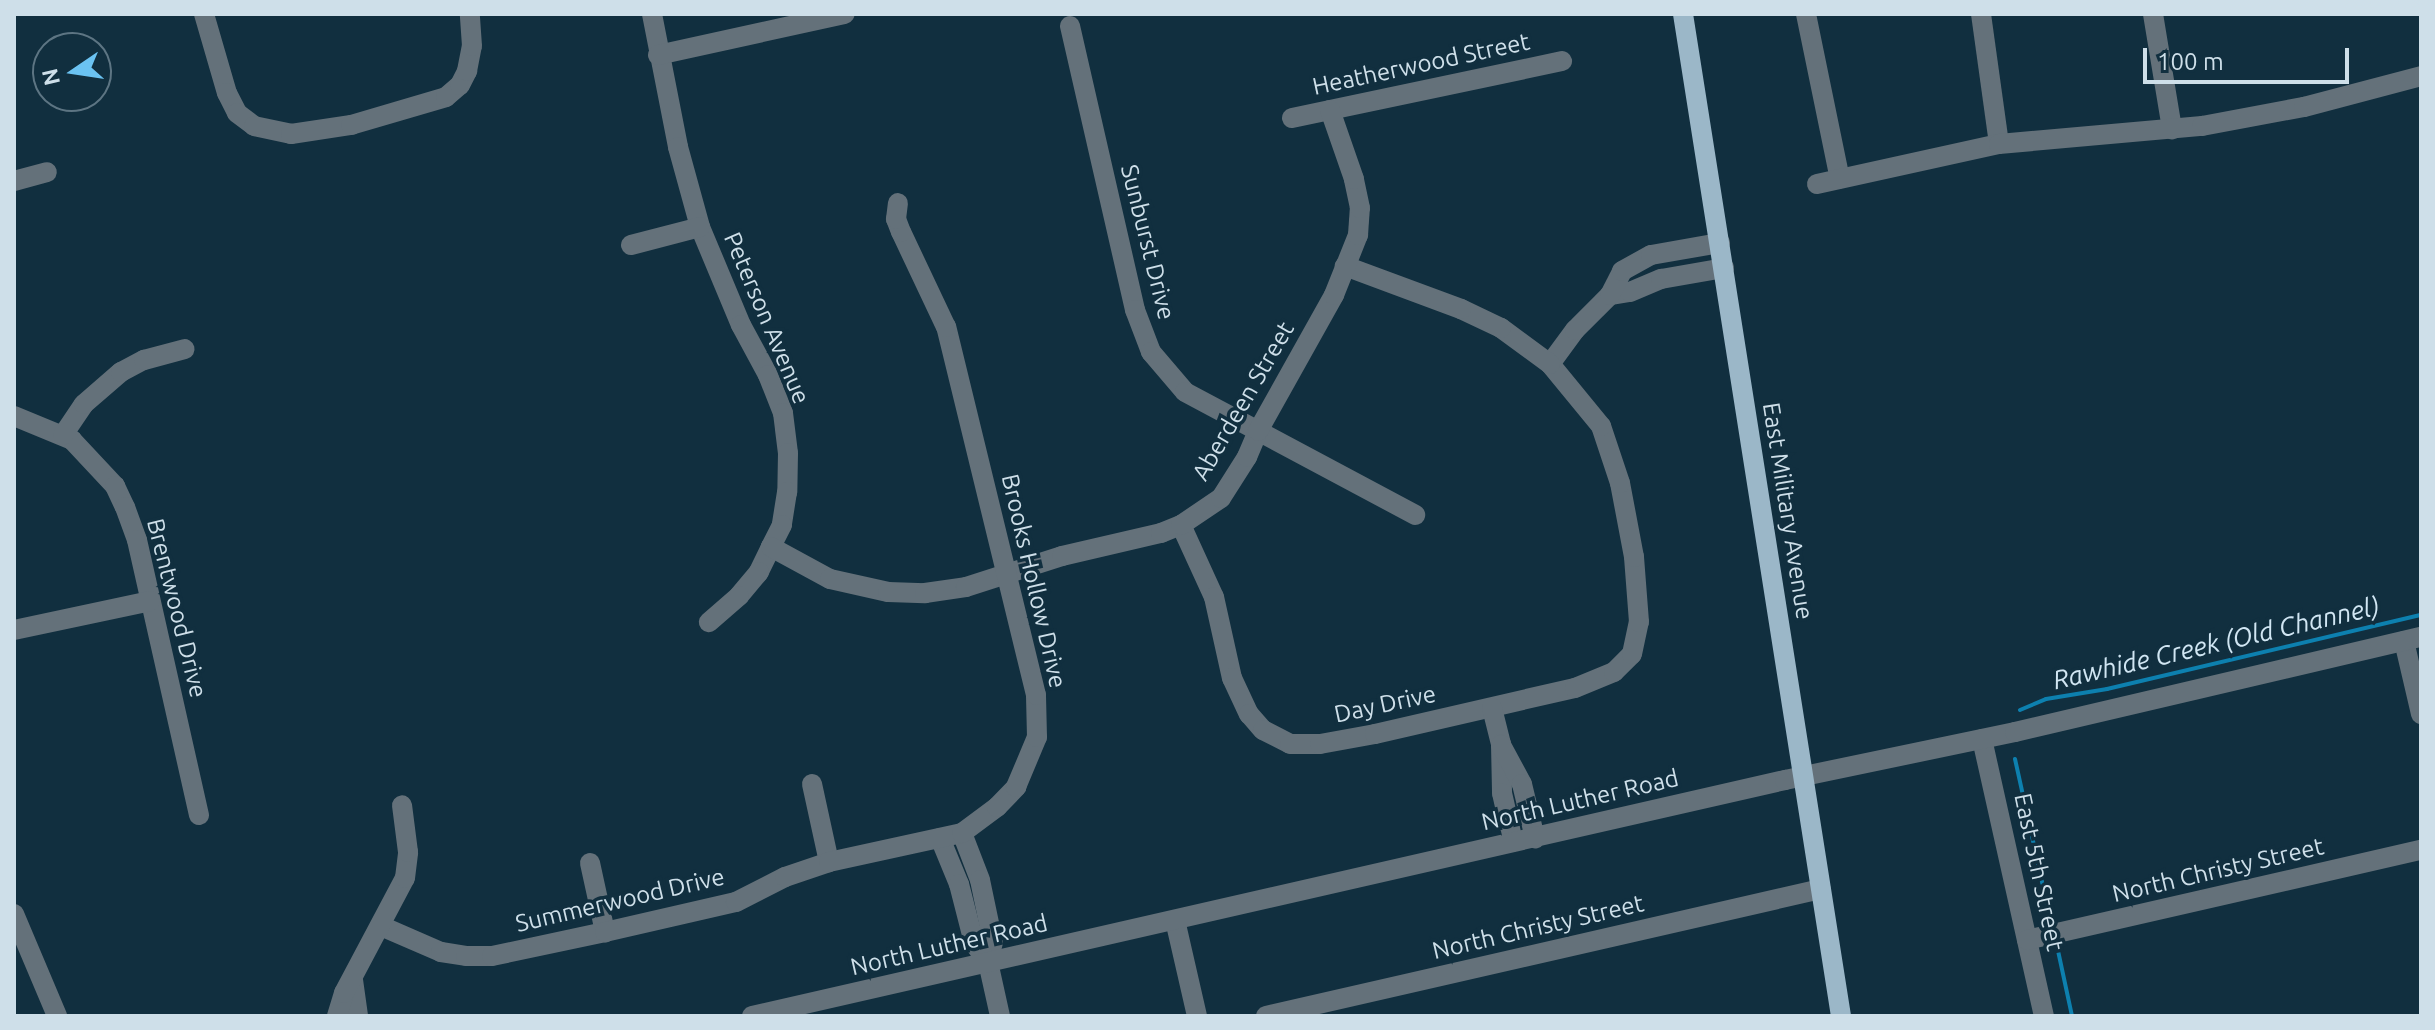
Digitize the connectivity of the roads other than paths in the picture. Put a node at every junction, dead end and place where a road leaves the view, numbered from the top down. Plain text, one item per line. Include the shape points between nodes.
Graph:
1 (204, 14) edge
2 (470, 14) edge
3 (652, 14) edge
4 (845, 14) edge
5 (1683, 14) edge
6 (1806, 14) edge
7 (1981, 14) edge
8 (2153, 14) edge
9 (1070, 26) dead end
10 (658, 55) junction
11 (1562, 61) dead end
12 (2421, 76) edge
13 (1330, 110) junction
14 (1292, 118) dead end
15 (2172, 129) junction
16 (1999, 144) junction
17 (47, 172) dead end
18 (1840, 179) junction
19 (14, 181) edge
20 (1817, 184) dead end
21 (898, 203) dead end
22 (700, 227) junction
23 (1720, 243) junction
24 (631, 245) dead end
25 (1345, 266) junction
26 (1724, 268) junction
27 (1610, 295) junction
28 (185, 349) dead end
29 (1550, 364) junction
30 (14, 416) edge
31 (1258, 431) junction
32 (63, 435) junction
33 (1415, 515) dead end
34 (1181, 525) junction
35 (771, 547) junction
36 (1007, 574) junction
37 (150, 601) junction
38 (709, 622) dead end
39 (14, 630) edge
40 (2413, 639) edge
41 (1492, 708) junction
42 (2421, 714) edge
43 (1982, 739) junction
44 (1501, 744) junction
45 (1804, 776) junction
46 (812, 784) dead end
47 (402, 805) dead end
48 (199, 815) dead end
49 (962, 833) junction
50 (940, 838) junction
51 (1535, 838) junction
52 (1513, 842) junction
53 (2421, 850) edge
54 (829, 862) junction
55 (590, 863) dead end
56 (1821, 889) junction
57 (14, 914) edge
58 (1175, 920) junction
59 (381, 926) junction
60 (605, 932) junction
61 (2027, 940) junction
62 (988, 962) junction
63 (353, 980) junction
64 (835, 1007) edge
65 (57, 1016) edge
66 (337, 1016) edge
67 (358, 1016) edge
68 (752, 1016) edge
69 (1000, 1016) edge
70 (1197, 1016) edge
71 (1266, 1016) edge
72 (1841, 1016) edge
73 (2044, 1016) edge

1 - 2 street via 237,113 254,126 291,134 351,125 446,97 460,85 472,46
3 - 10 street, Peterson Avenue
4 - 10 street
5 - 23 main road, East Military Avenue
6 - 18 street
7 - 16 street
8 - 15 street
9 - 31 street, Sunburst Drive via 1135,310 1151,352 1185,392
10 - 22 street, Peterson Avenue
11 - 13 street, Heatherwood Street
12 - 15 street via 2304,107
13 - 14 street, Heatherwood Street
13 - 25 street, Aberdeen Street via 1346,148 1360,208 1358,235
15 - 16 street
16 - 18 street
17 - 19 street
18 - 20 street
21 - 36 street, Brooks Hollow Drive via 901,232 946,327
22 - 24 street
22 - 35 street, Peterson Avenue via 783,413 787,492 782,525
23 - 26 main road, East Military Avenue
23 - 27 street via 1651,255 1622,271
25 - 29 street, Day Drive via 1501,328
25 - 31 street, Aberdeen Street
26 - 27 street
26 - 45 main road, East Military Avenue
27 - 29 street
28 - 32 street via 121,372 84,404
29 - 41 street, Day Drive via 1601,426 1612,452 1634,557 1639,622 1632,654 1596,682
30 - 32 street, Brentwood Drive
31 - 33 street, Sunburst Drive
31 - 34 street, Aberdeen Street via 1221,498
32 - 37 street, Brentwood Drive via 115,486 137,540
34 - 36 street, Aberdeen Street
34 - 41 street, Day Drive via 1214,597 1232,678 1263,730 1290,744 1320,744
35 - 36 street, Aberdeen Street via 830,579 888,592 939,591
35 - 38 street, Peterson Avenue via 759,572
36 - 49 street, Brooks Hollow Drive via 1036,695 1037,737 1016,787
37 - 39 street
37 - 48 street, Brentwood Drive
40 - 42 street
40 - 43 street, North Luther Road
41 - 44 street
43 - 45 street, North Luther Road
43 - 61 street, East 5th Street
44 - 51 street via 1522,784
44 - 52 street via 1502,793
45 - 51 street, North Luther Road
45 - 56 main road, East Military Avenue
46 - 54 street
47 - 59 street via 408,852 405,878
49 - 50 street, Summerwood Drive
49 - 62 street via 980,880 993,942
50 - 54 street, Summerwood Drive
50 - 62 street via 974,943
51 - 52 street, North Luther Road
52 - 58 street, North Luther Road
53 - 61 street, North Christy Street
54 - 60 street, Summerwood Drive via 736,902
55 - 60 street
56 - 71 street, North Christy Street
56 - 72 main road, East Military Avenue
57 - 65 street
58 - 62 street, North Luther Road
58 - 70 street
59 - 60 street, Summerwood Drive via 441,952 466,956 492,956
59 - 63 street
61 - 73 street, East 5th Street
62 - 64 street, North Luther Road
62 - 69 street
63 - 66 street
63 - 67 street
64 - 68 street, North Luther Road

